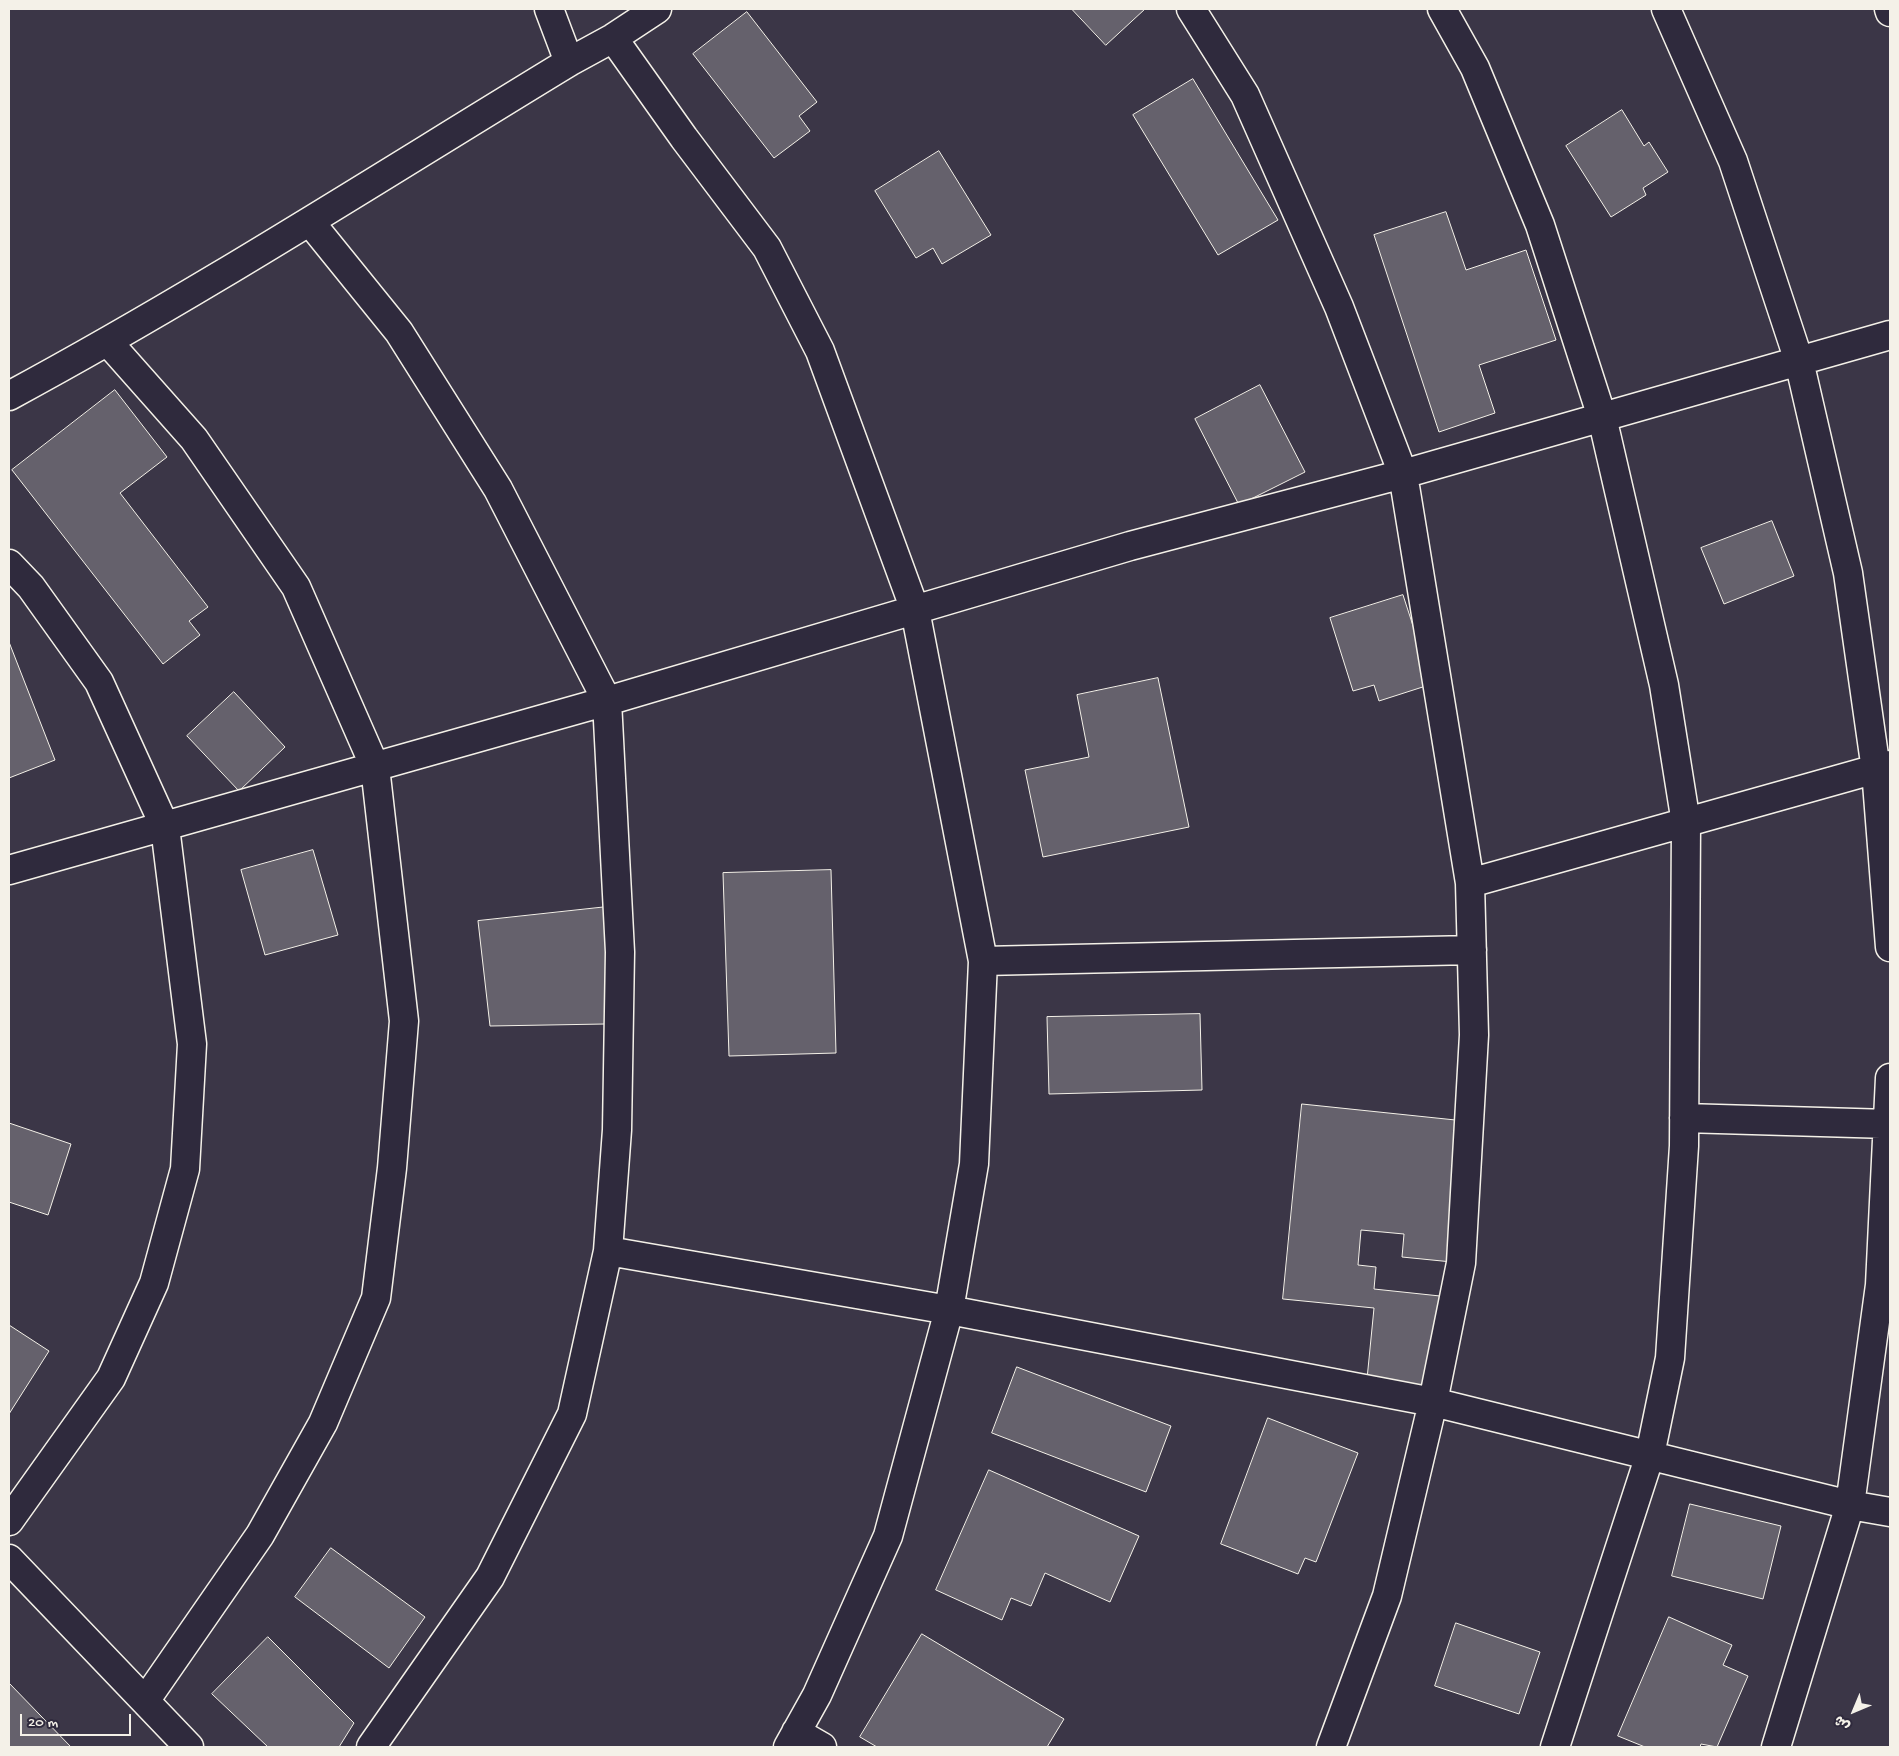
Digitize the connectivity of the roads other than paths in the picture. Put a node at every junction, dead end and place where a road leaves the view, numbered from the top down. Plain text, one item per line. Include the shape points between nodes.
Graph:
1 (549, 9) edge
2 (657, 9) edge
3 (1191, 9) edge
4 (1442, 9) edge
5 (1666, 9) edge
6 (1889, 9) edge
7 (1890, 12) edge
8 (613, 38) junction
9 (569, 62) junction
10 (310, 222) junction
11 (1890, 335) edge
12 (108, 342) junction
13 (1799, 361) junction
14 (9, 396) edge
15 (1602, 418) junction
16 (1403, 474) junction
17 (9, 564) edge
18 (915, 610) junction
19 (607, 701) junction
20 (375, 767) junction
21 (1883, 768) edge
22 (1686, 823) junction
23 (165, 827) junction
24 (9, 870) edge
25 (1470, 883) junction
26 (1890, 947) edge
27 (1472, 950) junction
28 (983, 961) junction
29 (1890, 1078) edge
30 (1684, 1118) junction
31 (1889, 1124) junction
32 (608, 1252) junction
33 (949, 1310) junction
34 (1433, 1402) junction
35 (1650, 1456) junction
36 (1850, 1505) junction
37 (1890, 1512) edge
38 (9, 1521) edge
39 (9, 1559) edge
40 (145, 1701) junction
41 (792, 1740) edge
42 (189, 1747) edge
43 (371, 1747) edge
44 (822, 1747) edge
45 (1332, 1747) edge
46 (1555, 1747) edge
47 (1776, 1747) edge

1 - 9 street
2 - 8 street
3 - 16 street via 1249,104 1340,307
4 - 15 street via 1475,68 1540,225
5 - 13 street via 1734,161
6 - 7 street
8 - 9 street
8 - 18 street via 767,248 820,351
9 - 10 street
10 - 12 street
10 - 19 street via 399,332 498,489
11 - 13 street
12 - 14 street
12 - 20 street via 194,438 296,587
13 - 15 street
13 - 21 street via 1848,573
15 - 16 street
15 - 22 street via 1664,685
16 - 18 street via 1130,546
16 - 25 street
17 - 23 street via 31,587 99,682
18 - 19 street
18 - 28 street
19 - 20 street
19 - 32 street via 620,952 616,1130
20 - 23 street
20 - 40 street via 404,1021 392,1168 376,1298 323,1423 260,1535
21 - 22 street
21 - 26 street
22 - 25 street
22 - 30 street
23 - 24 street
23 - 38 street via 192,1044 184,1169 154,1283 111,1378
25 - 27 street
27 - 28 street
27 - 34 street via 1474,1035 1461,1263
28 - 33 street via 974,1164
29 - 31 street
30 - 31 street
30 - 35 street via 1670,1358
31 - 36 street via 1880,1285
32 - 33 street
32 - 43 street via 572,1414 490,1577
33 - 34 street
33 - 41 street via 888,1536 817,1695
34 - 35 street
34 - 45 street via 1387,1596
35 - 36 street
35 - 46 street
36 - 37 street
36 - 47 street
39 - 40 street
40 - 42 street
41 - 44 street

